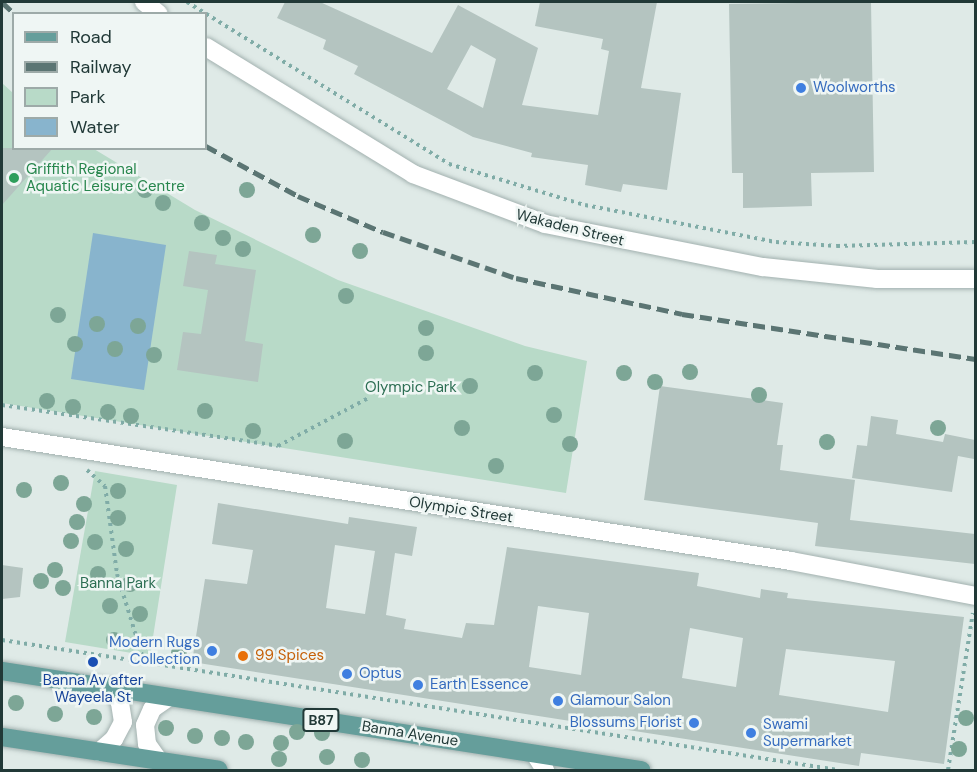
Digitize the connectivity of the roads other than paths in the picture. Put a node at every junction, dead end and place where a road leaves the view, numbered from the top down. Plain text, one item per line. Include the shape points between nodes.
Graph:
1 (144, 2) edge
2 (156, 12) edge
3 (207, 48) edge
4 (975, 279) edge
5 (2, 437) edge
6 (921, 583) junction
7 (975, 583) edge
8 (974, 603) edge
9 (2, 671) edge
10 (110, 688) junction
11 (168, 698) junction
12 (2, 737) edge
13 (99, 752) junction
14 (535, 754) junction
15 (159, 761) junction
16 (586, 767) edge
17 (219, 771) edge
18 (545, 771) edge
19 (641, 771) edge

1 - 2 street
3 - 4 street, Wakaden Street via 413,174 452,193 545,224 763,267 877,279
5 - 6 street, Olympic Street
6 - 7 street, Olympic Street
6 - 8 street, Olympic Street
9 - 10 main road, Banna Avenue / B87
10 - 11 main road, Banna Avenue / B87
10 - 13 street via 120,702 123,722 114,739
11 - 14 main road, Banna Avenue / B87
11 - 15 street via 153,709 145,724 147,744
12 - 13 main road
13 - 15 main road
14 - 16 main road, Banna Avenue / B87
14 - 18 street
15 - 17 main road
16 - 19 main road, Banna Avenue / B87

